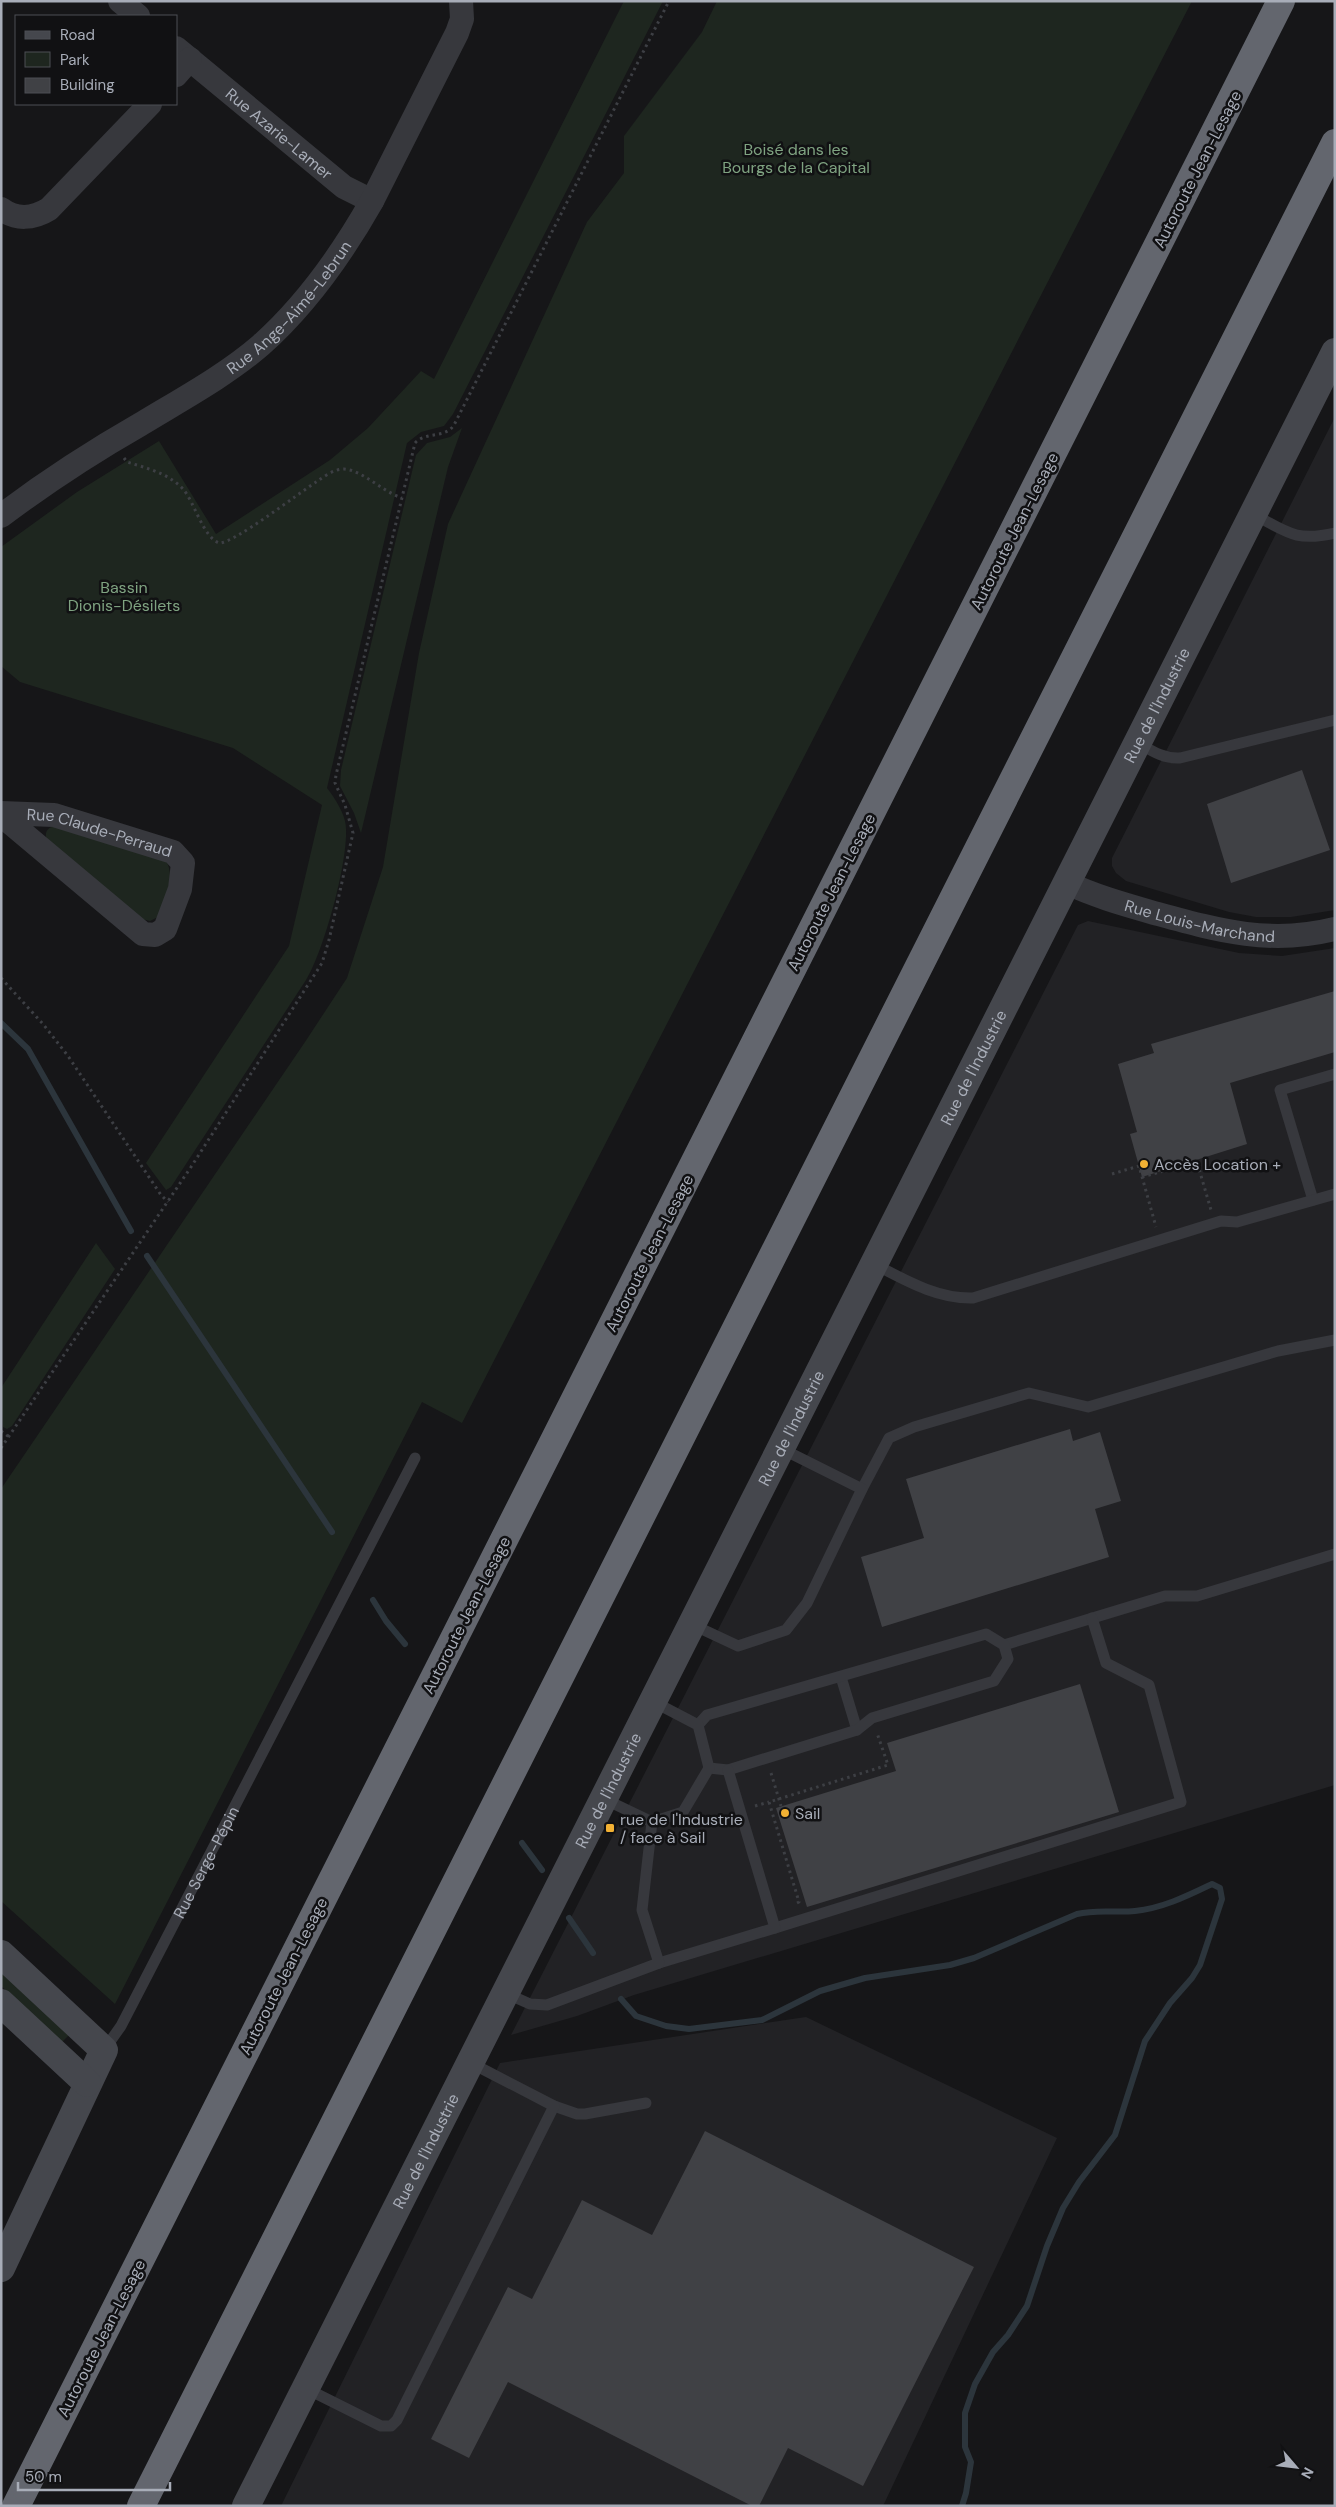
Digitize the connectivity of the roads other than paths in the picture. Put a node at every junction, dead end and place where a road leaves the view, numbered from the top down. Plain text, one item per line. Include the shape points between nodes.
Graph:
1 (120, 1) edge
2 (461, 1) edge
3 (1282, 1) edge
4 (137, 15) edge
5 (181, 61) edge
6 (149, 105) edge
7 (1335, 143) edge
8 (372, 202) junction
9 (1, 209) edge
10 (1333, 361) edge
11 (1253, 514) junction
12 (1, 516) edge
13 (1335, 533) edge
14 (1335, 720) edge
15 (1138, 743) junction
16 (1, 814) edge
17 (1068, 883) junction
18 (1335, 929) edge
19 (1335, 1074) edge
20 (1335, 1194) edge
21 (1313, 1200) junction
22 (874, 1264) junction
23 (1335, 1340) edge
24 (780, 1448) junction
25 (415, 1458) dead end
26 (862, 1489) junction
27 (1335, 1554) edge
28 (1092, 1618) junction
29 (691, 1624) junction
30 (1004, 1645) junction
31 (841, 1677) junction
32 (652, 1701) junction
33 (698, 1724) junction
34 (857, 1730) junction
35 (709, 1768) junction
36 (728, 1770) junction
37 (602, 1798) junction
38 (652, 1822) junction
39 (775, 1928) junction
40 (1, 1954) edge
41 (659, 1963) junction
42 (504, 1992) junction
43 (1, 2003) edge
44 (104, 2050) junction
45 (469, 2062) junction
46 (87, 2083) junction
47 (646, 2103) dead end
48 (554, 2106) junction
49 (1, 2268) edge
50 (305, 2388) junction
51 (16, 2506) edge
52 (141, 2506) edge
53 (246, 2506) edge

1 - 4 street
2 - 8 street, Rue Ange-Aimé-Lebrun via 462,19 457,33
3 - 51 highway, Autoroute Jean-Lesage
5 - 8 street, Rue Azarie-Lamer via 344,186
6 - 9 street via 49,209 24,217
7 - 52 highway
8 - 12 street, Rue Ange-Aimé-Lebrun via 319,284 260,345 203,387 78,462
10 - 11 street, Rue de l'Industrie
11 - 13 lane via 1303,538
11 - 15 street, Rue de l'Industrie
14 - 15 lane via 1180,758 1161,756
15 - 17 street, Rue de l'Industrie
16 - 16 street, Rue Claude-Perraud via 143,934 155,935 166,929 183,874 183,864 173,852 54,815
17 - 18 street, Rue Louis-Marchand via 1115,902 1238,934 1287,937
17 - 22 street, Rue de l'Industrie
19 - 21 lane via 1280,1090
20 - 21 lane
21 - 22 lane via 1237,1222 1214,1223 973,1298 938,1294
22 - 24 street, Rue de l'Industrie
23 - 26 lane via 1278,1351 1088,1407 1028,1393 914,1427 889,1438
24 - 26 lane
24 - 29 street, Rue de l'Industrie
25 - 44 lane, Rue Serge-Pépin via 122,2026
26 - 29 lane via 807,1603 786,1630 738,1646
27 - 28 lane via 1196,1596 1165,1596
28 - 30 lane
28 - 39 lane via 1106,1663 1149,1685 1181,1802
29 - 32 street, Rue de l'Industrie
30 - 31 lane via 986,1634
30 - 34 lane via 1008,1659 994,1681 872,1718
31 - 33 lane via 707,1715
31 - 34 lane
32 - 33 lane
32 - 37 street, Rue de l'Industrie
33 - 35 lane
34 - 36 lane
35 - 36 lane
35 - 38 lane via 683,1812
36 - 39 lane
37 - 38 lane
37 - 42 street, Rue de l'Industrie
38 - 41 lane via 642,1910
39 - 41 lane
40 - 44 street
41 - 42 lane via 546,2005 530,2004
42 - 45 street, Rue de l'Industrie
43 - 46 street
44 - 46 street, Rue Serge-Pépin
45 - 48 lane
45 - 50 street, Rue de l'Industrie
46 - 49 street, Rue Serge-Pépin
47 - 48 lane via 585,2114
48 - 50 lane via 394,2424 381,2426
50 - 53 street, Rue de l'Industrie

